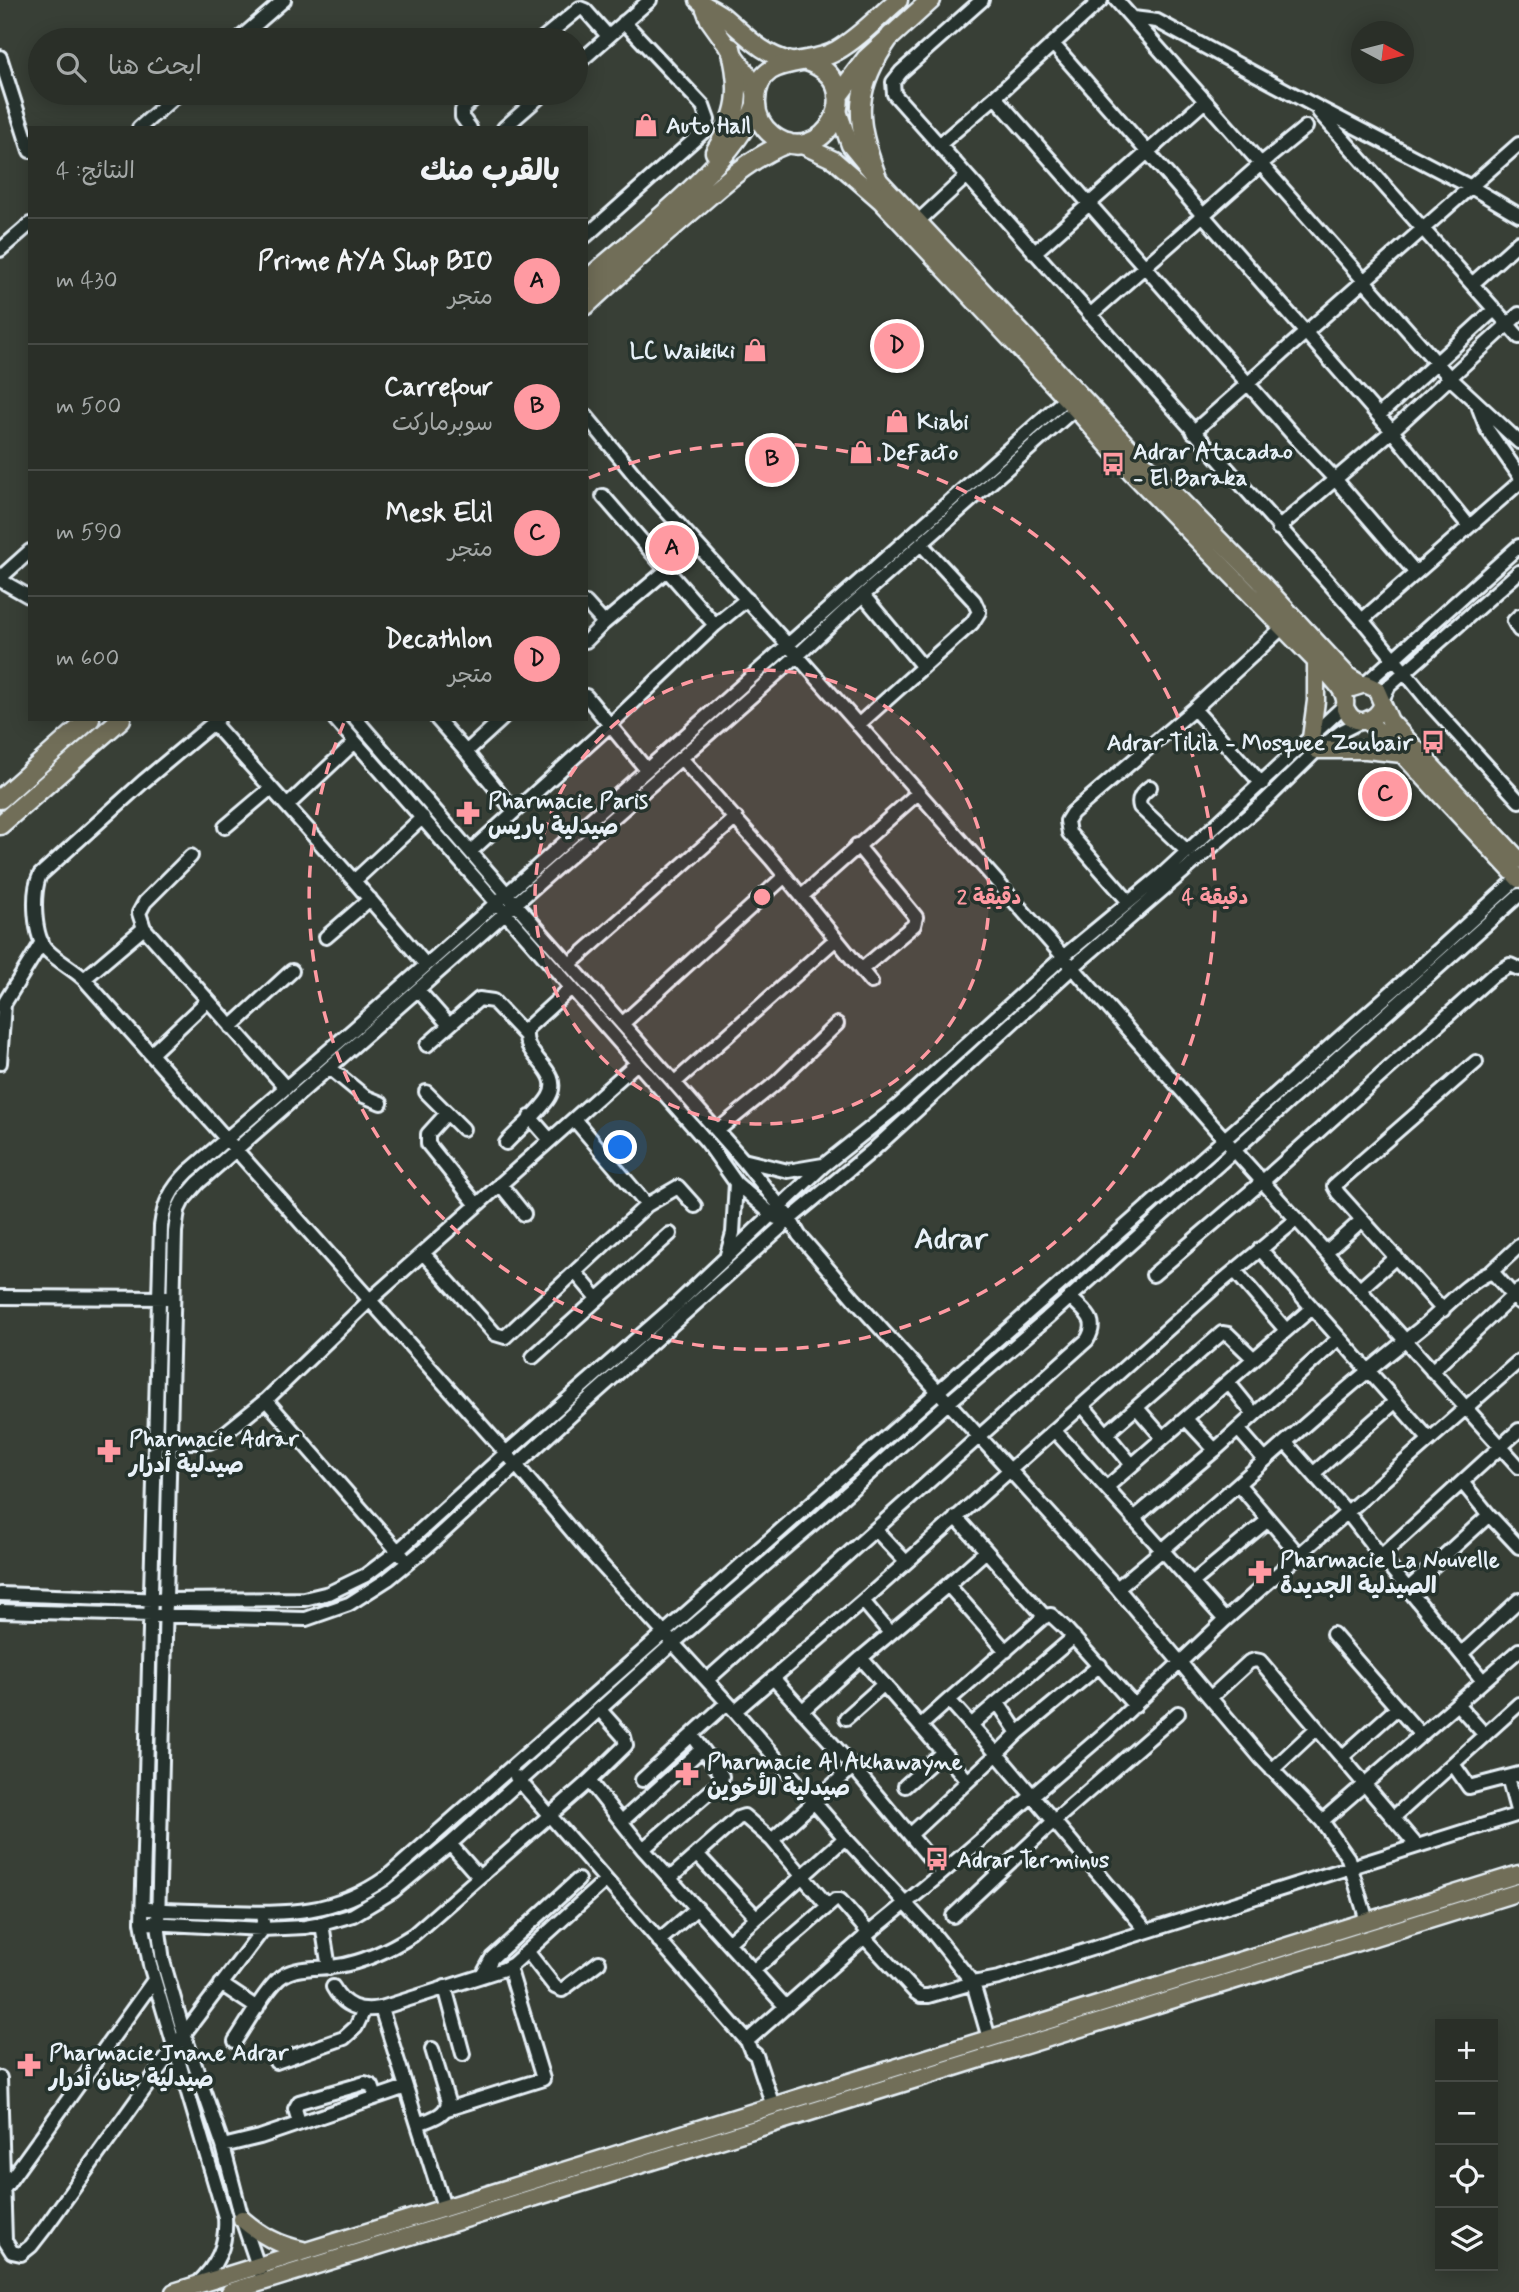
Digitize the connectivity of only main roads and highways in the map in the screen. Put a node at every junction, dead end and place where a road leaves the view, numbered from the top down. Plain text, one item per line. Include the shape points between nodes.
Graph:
1 (898, 0) edge
2 (930, 0) edge
3 (701, 2) edge
4 (891, 35) junction
5 (731, 48) junction
6 (799, 61) junction
7 (756, 100) junction
8 (838, 103) junction
9 (794, 144) junction
10 (877, 178) junction
11 (690, 190) junction
12 (913, 225) junction
13 (588, 279) edge
14 (588, 303) edge
15 (1076, 399) junction
16 (1316, 660) junction
17 (1363, 684) junction
18 (1345, 702) junction
19 (1382, 703) junction
20 (88, 721) edge
21 (119, 721) edge
22 (1364, 721) junction
23 (1402, 754) junction
24 (0, 799) edge
25 (0, 825) edge
26 (1519, 860) edge
27 (1519, 878) edge
28 (1519, 1874) edge
29 (1519, 1892) edge
30 (242, 2219) road end
31 (305, 2251) junction
32 (174, 2292) edge
33 (230, 2292) edge

1 - 6 highway via 848,44 830,55
2 - 4 highway
3 - 5 main road
3 - 6 main road via 768,53
4 - 8 highway via 858,68
4 - 10 highway via 872,64 860,101 865,148
5 - 7 main road via 749,76
5 - 11 highway via 738,78 737,106 724,138
6 - 7 highway via 771,70 761,81
6 - 8 highway via 827,72
7 - 9 highway via 762,125
7 - 11 highway via 741,135
8 - 9 highway via 825,134
8 - 10 main road via 850,145
9 - 12 main road via 845,167
9 - 14 highway via 764,153 743,167
10 - 12 main road
11 - 13 highway
12 - 15 main road
15 - 16 main road via 1132,473
15 - 17 main road via 1243,562 1348,676
16 - 18 main road via 1339,686
16 - 23 main road via 1314,744
17 - 18 main road via 1351,689
17 - 19 main road via 1376,690
18 - 22 main road via 1350,716
19 - 22 main road via 1377,715
19 - 26 main road via 1390,721
20 - 24 highway
21 - 25 highway
22 - 23 main road
23 - 27 main road
28 - 31 main road
29 - 33 main road
30 - 31 main road via 277,2244
31 - 32 main road

